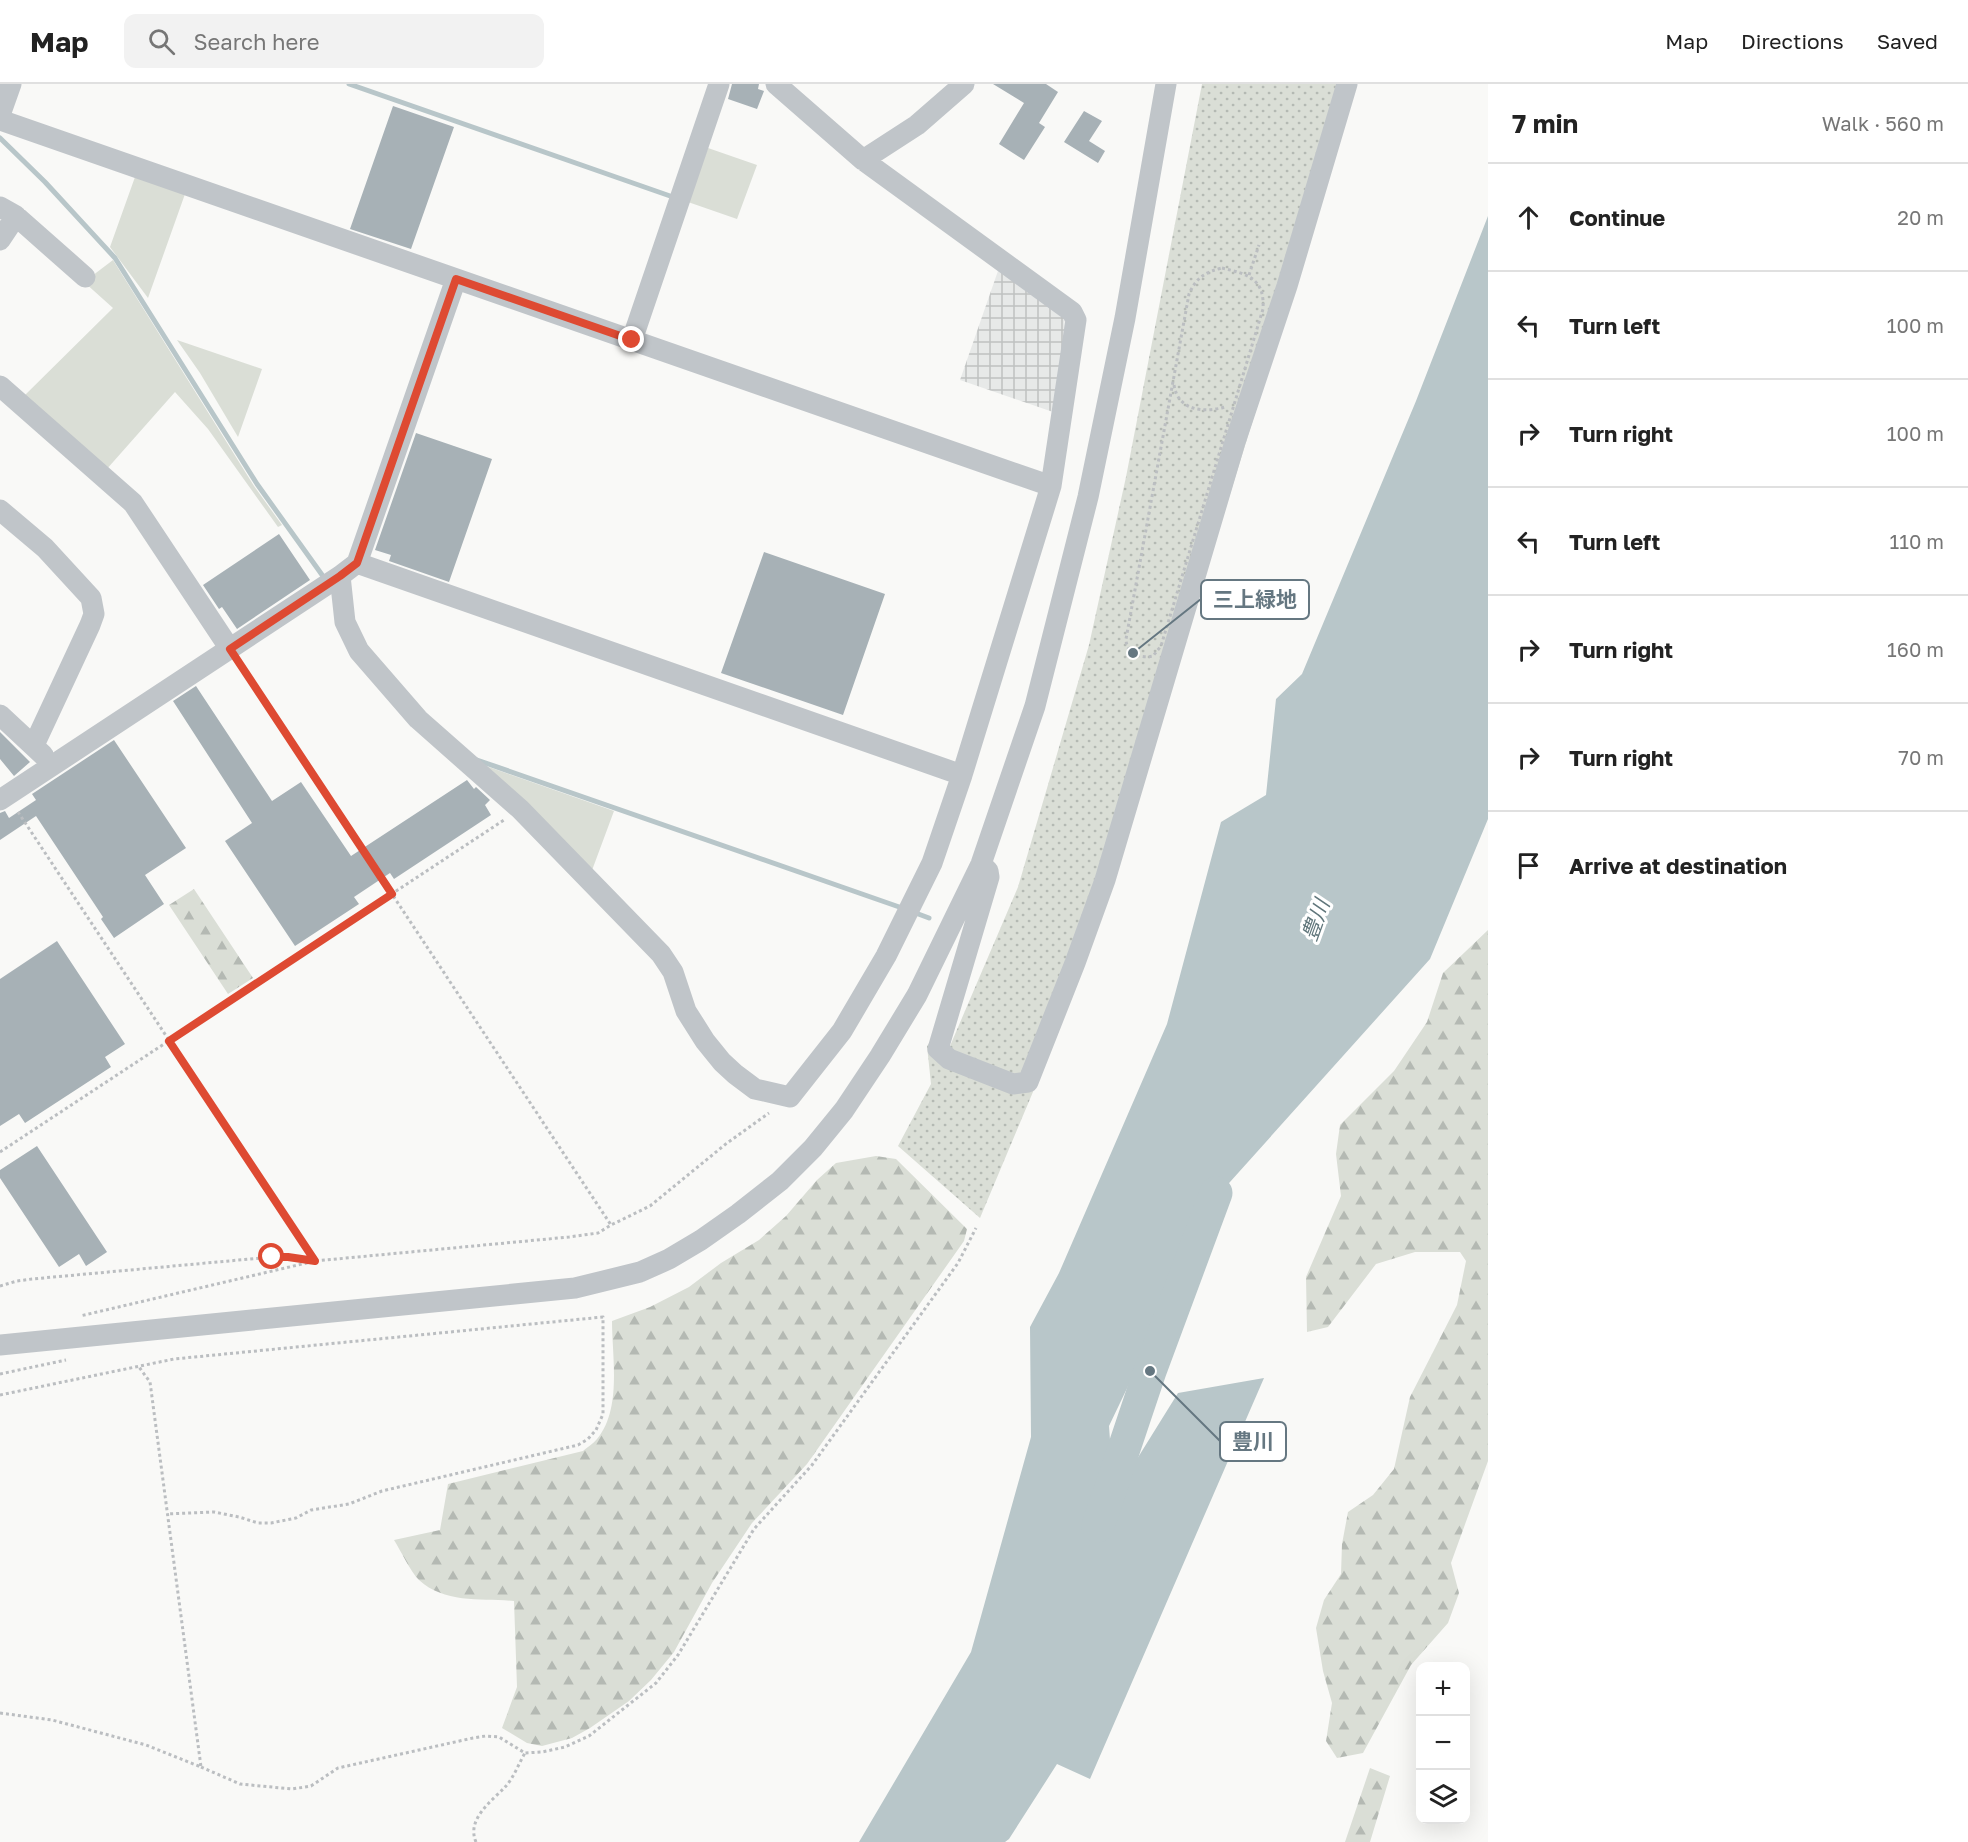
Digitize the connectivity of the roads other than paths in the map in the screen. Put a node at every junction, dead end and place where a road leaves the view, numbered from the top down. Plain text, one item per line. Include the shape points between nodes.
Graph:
1 (11, 84) edge
2 (719, 84) edge
3 (776, 84) edge
4 (964, 84) edge
5 (1166, 84) edge
6 (1347, 84) edge
7 (0, 115) edge
8 (0, 120) edge
9 (863, 160) junction
10 (8, 212) edge
11 (0, 240) edge
12 (85, 277) dead end
13 (456, 279) junction
14 (632, 340) junction
15 (0, 386) edge
16 (1051, 486) junction
17 (0, 510) edge
18 (357, 563) junction
19 (340, 576) junction
20 (230, 649) junction
21 (0, 715) edge
22 (34, 745) junction
23 (52, 766) junction
24 (962, 775) junction
25 (4, 798) edge
26 (981, 864) junction
27 (0, 1345) edge

1 - 7 street
2 - 14 street
3 - 9 street
4 - 9 street via 917,125
5 - 26 street via 1125,318 1088,497 1035,706
6 - 26 street via 1105,880 1028,1082 1013,1084 949,1059 938,1049 989,877
8 - 13 street
9 - 16 street via 1072,312 1076,327
10 - 11 street
10 - 12 street
13 - 14 street
13 - 18 street
14 - 16 street
15 - 20 street via 132,503
16 - 24 street
17 - 22 street via 45,548 91,598 94,608 90,625
18 - 19 street
18 - 24 street
19 - 20 street
19 - 24 street via 345,622 359,651 418,719 520,809 661,954 674,972 686,1011 705,1041 722,1062 755,1089 790,1097 842,1031 886,956 932,863
20 - 23 street
21 - 22 street
22 - 23 street
23 - 25 street
26 - 27 street via 917,995 844,1110 780,1181 729,1221 669,1259 640,1272 575,1288

